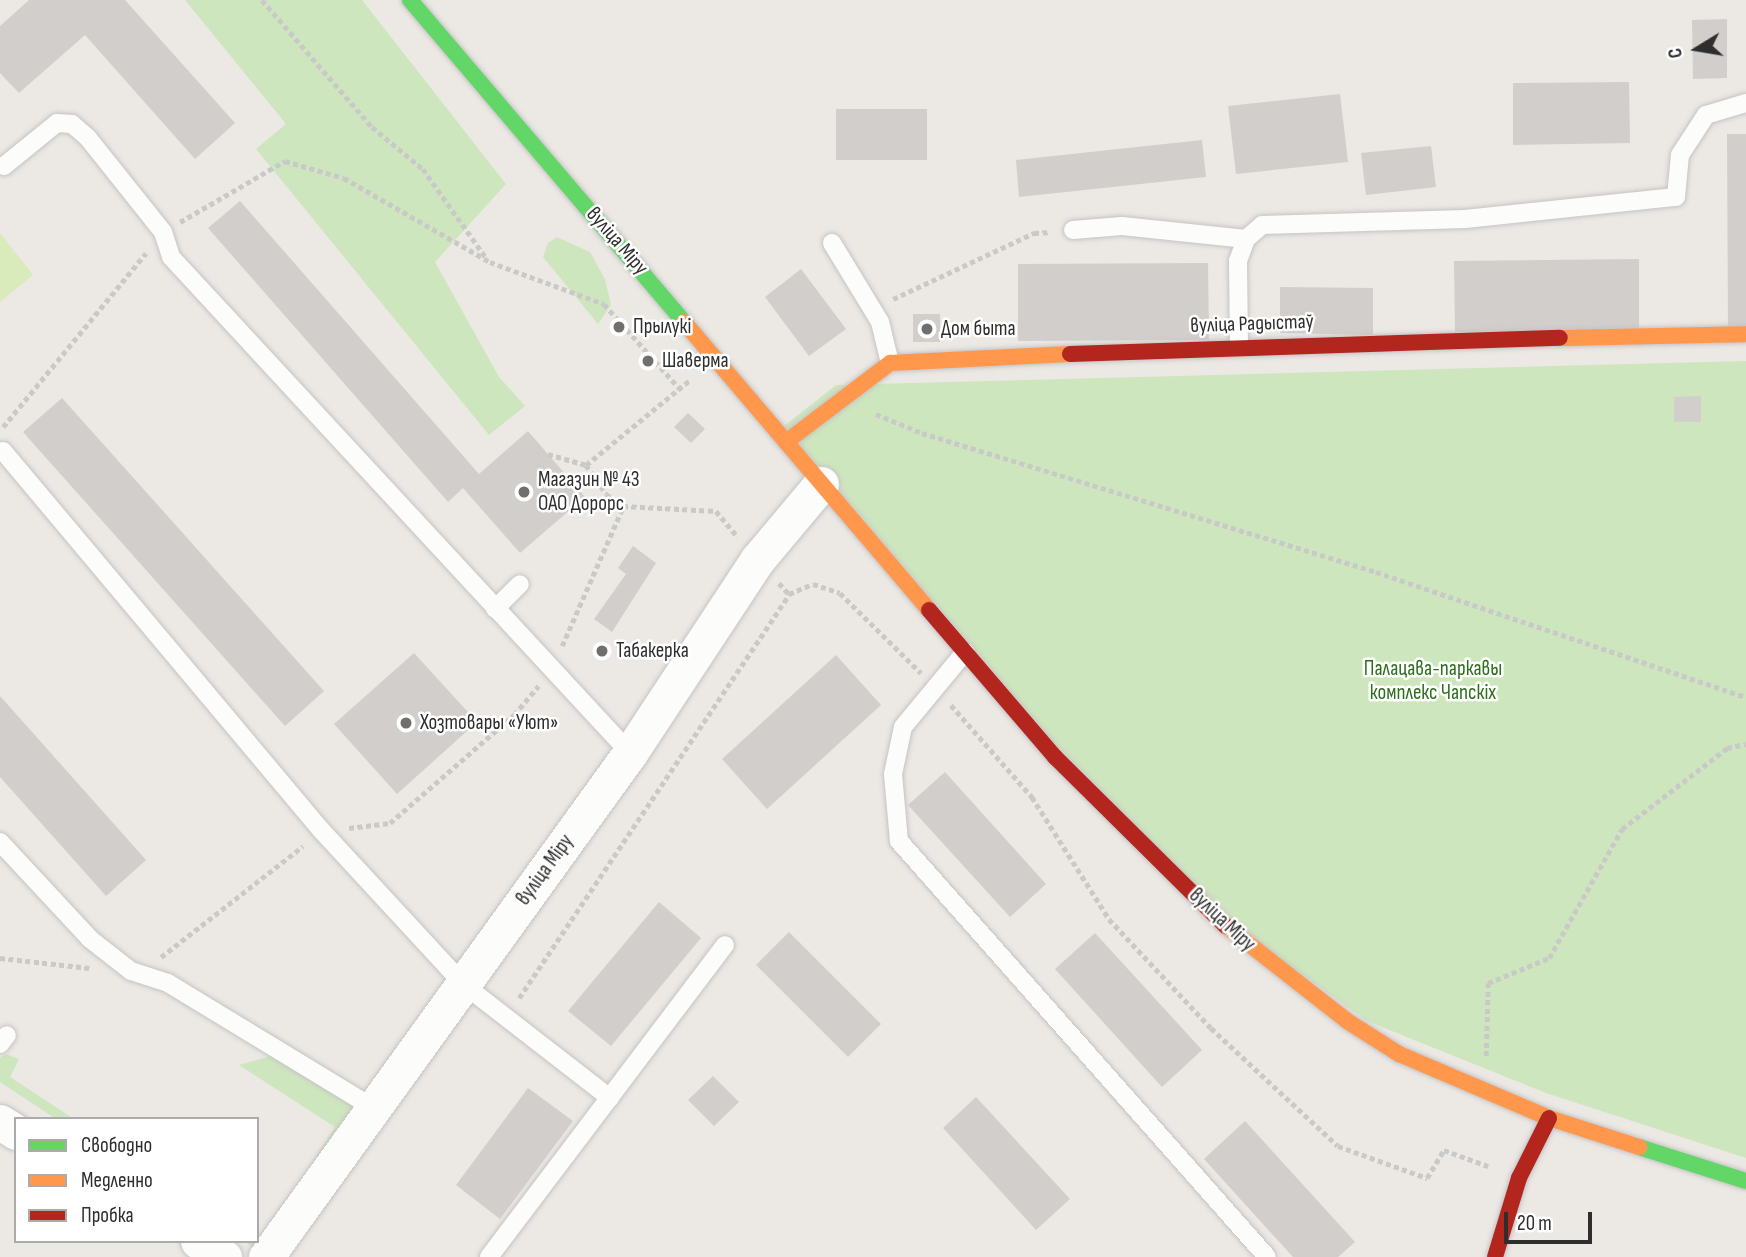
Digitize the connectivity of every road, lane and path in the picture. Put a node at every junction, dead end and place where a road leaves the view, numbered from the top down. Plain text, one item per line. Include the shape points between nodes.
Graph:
1 (262, 0) edge
2 (410, 0) edge
3 (1746, 103) edge
4 (4, 166) dead end
5 (1073, 230) joint
6 (163, 232) junction
7 (1246, 239) junction
8 (832, 243) dead end
9 (490, 262) junction
10 (872, 308) junction
11 (1746, 334) edge
12 (1239, 345) junction
13 (714, 355) junction
14 (890, 363) junction
15 (680, 389) junction
16 (842, 401) junction
17 (0, 431) edge
18 (786, 442) junction
19 (3, 451) dead end
20 (548, 454) dead end
21 (821, 484) junction
22 (623, 506) dead end
23 (520, 583) dead end
24 (789, 594) dead end
25 (495, 609) junction
26 (965, 652) junction
27 (552, 670) junction
28 (1746, 698) edge
29 (1746, 744) edge
30 (629, 753) junction
31 (322, 831) junction
32 (0, 842) edge
33 (725, 945) dead end
34 (0, 958) edge
35 (131, 971) junction
36 (463, 984) junction
37 (504, 1020) junction
38 (1485, 1092) junction
39 (610, 1098) junction
40 (372, 1107) junction
41 (1549, 1118) junction
42 (1746, 1181) edge
43 (201, 1243) edge
44 (224, 1257) edge
45 (267, 1257) edge
46 (489, 1257) edge
47 (1267, 1257) edge
48 (1494, 1257) edge

1 - 9 path via 372,127 423,169
2 - 13 street, вуліца Міру
3 - 7 lane via 1706,115 1679,155 1676,197 1465,219 1262,225
4 - 6 lane via 57,123 72,124
5 - 7 lane via 1122,226
5 - 10 path via 1034,233
6 - 9 path via 285,161 364,186
6 - 17 path
6 - 25 lane via 171,257
7 - 12 lane via 1238,261
8 - 10 lane
9 - 15 path via 604,304
10 - 14 lane
11 - 12 street, вуліца Радыстаў
12 - 14 street, вуліца Радыстаў
13 - 15 path
13 - 18 street, вуліца Міру
14 - 16 street
15 - 20 path via 586,465
16 - 18 street
16 - 28 path via 922,433 1198,515
18 - 21 street, вуліца Міру
19 - 31 lane
21 - 26 street, вуліца Міру
21 - 30 street, вуліца Міру via 758,559
22 - 27 path
23 - 25 lane
24 - 37 path
25 - 27 lane
26 - 38 street, вуліца Міру via 1055,757 1229,929 1347,1021 1399,1054
26 - 47 lane via 903,727 894,775 899,841
27 - 30 lane
27 - 31 path via 514,715 390,823
29 - 38 path via 1727,748 1622,829 1549,958 1488,983
30 - 36 street, вуліца Міру
31 - 35 path via 156,960
31 - 36 lane
32 - 35 lane via 90,939
33 - 39 lane
34 - 35 path
35 - 40 lane via 168,983
36 - 37 lane
36 - 40 street, вуліца Міру
37 - 39 lane
38 - 41 street, вуліца Міру
39 - 46 lane
40 - 45 street, вуліца Міру
41 - 42 street, вуліца Міру
41 - 48 street via 1519,1178
43 - 44 street

